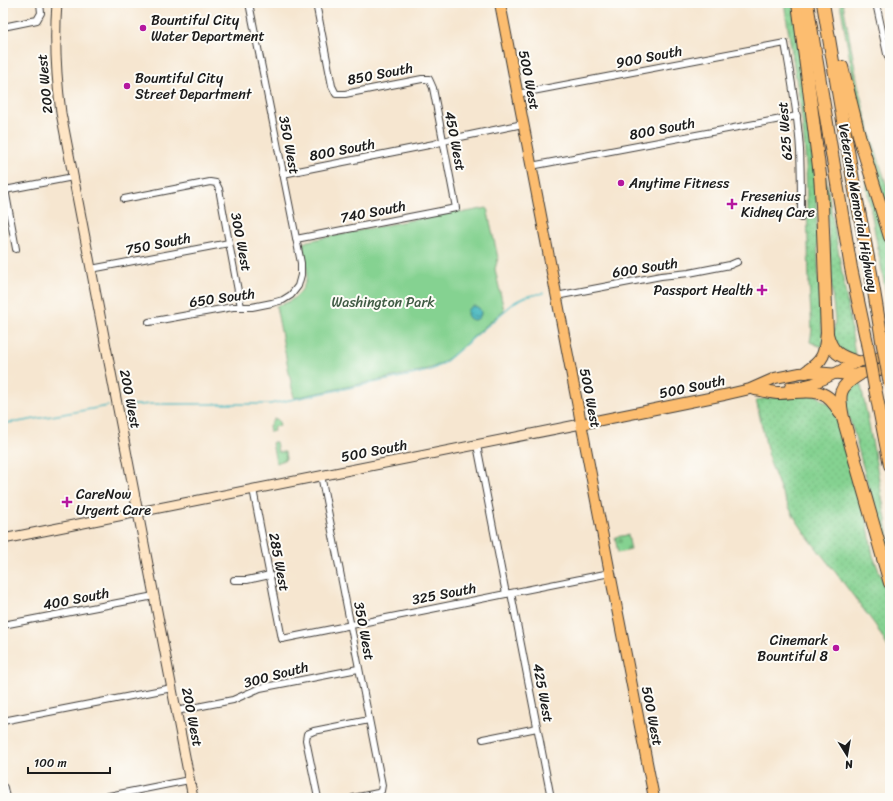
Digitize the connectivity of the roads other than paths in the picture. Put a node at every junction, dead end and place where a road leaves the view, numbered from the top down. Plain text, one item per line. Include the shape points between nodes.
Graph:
1 (40, 3) edge
2 (57, 3) edge
3 (249, 3) edge
4 (316, 3) edge
5 (500, 3) edge
6 (798, 3) edge
7 (807, 3) edge
8 (825, 3) edge
9 (876, 3) edge
10 (3, 27) edge
11 (785, 43) joint
12 (890, 61) edge
13 (429, 79) joint
14 (517, 94) junction
15 (797, 116) junction
16 (523, 124) junction
17 (443, 141) junction
18 (531, 166) junction
19 (282, 174) junction
20 (73, 177) junction
21 (3, 178) edge
22 (5, 190) junction
23 (124, 199) dead end
24 (456, 208) joint
25 (801, 218) dead end
26 (11, 221) junction
27 (3, 222) edge
28 (890, 237) edge
29 (296, 239) junction
30 (229, 243) junction
31 (16, 249) dead end
32 (737, 262) dead end
33 (91, 269) junction
34 (295, 291) joint
35 (556, 296) junction
36 (241, 307) junction
37 (149, 322) dead end
38 (827, 333) junction
39 (890, 355) edge
40 (857, 362) junction
41 (890, 368) edge
42 (806, 372) junction
43 (834, 374) junction
44 (860, 374) junction
45 (890, 384) edge
46 (753, 389) junction
47 (843, 418) junction
48 (581, 424) junction
49 (477, 445) junction
50 (890, 466) edge
51 (322, 475) junction
52 (253, 489) junction
53 (138, 512) junction
54 (3, 539) edge
55 (610, 573) junction
56 (270, 575) junction
57 (234, 580) dead end
58 (890, 583) edge
59 (509, 593) junction
60 (154, 596) junction
61 (3, 625) edge
62 (350, 625) junction
63 (282, 639) joint
64 (358, 669) junction
65 (172, 688) junction
66 (176, 711) junction
67 (369, 720) junction
68 (3, 721) edge
69 (537, 728) junction
70 (483, 739) dead end
71 (189, 780) junction
72 (3, 788) edge
73 (5, 798) edge
74 (99, 798) edge
75 (193, 798) edge
76 (318, 798) edge
77 (353, 798) edge
78 (551, 798) edge
79 (654, 798) edge

1 - 10 street via 41,14 35,21
2 - 20 main road, 200 West via 57,86
3 - 19 street, 350 West
4 - 13 street, 850 South via 332,86 336,94
5 - 14 main road, 500 West
6 - 38 highway via 820,175
7 - 50 highway, Veterans Memorial Highway, bridge via 851,268
8 - 28 highway via 861,143
8 - 45 highway, Veterans Memorial Highway, bridge via 854,187
9 - 12 street
11 - 14 street, 900 South
11 - 15 street, 625 West
13 - 17 street, 450 West
14 - 16 main road, 500 West
15 - 18 street, 800 South
15 - 25 street, 625 West via 801,166
16 - 17 street, 800 South
16 - 18 main road, 500 West
17 - 19 street, 800 South
17 - 24 street, 450 West
18 - 35 main road, 500 West
19 - 29 street, 350 West
20 - 22 street
20 - 33 main road, 200 West
21 - 22 street
22 - 26 street
23 - 30 street, 300 West via 210,182 216,183
24 - 29 street, 740 South
26 - 27 street
26 - 31 street
29 - 34 street, 350 West via 301,275
30 - 33 street, 750 South
30 - 36 street, 300 West
32 - 35 street, 600 South
33 - 53 main road, 200 West
34 - 36 street, 650 South via 279,302
35 - 48 main road, 500 West
36 - 37 street, 650 South
38 - 40 highway via 835,351 842,357
38 - 42 highway via 820,360
39 - 40 main road, 500 South
40 - 43 main road, 500 South
41 - 44 main road, 500 South
42 - 43 main road, 500 South
42 - 46 main road, 500 South via 776,378
43 - 44 main road, 500 South
43 - 46 main road, 500 South via 807,385
44 - 47 highway via 849,381 842,390 840,398
46 - 47 highway via 779,393 818,392 834,403
46 - 48 main road, 500 South
47 - 58 highway
48 - 49 main road, 500 South
48 - 55 main road, 500 West
49 - 51 main road, 500 South
49 - 59 street, 425 West
51 - 52 main road, 500 South
51 - 62 street, 350 West
52 - 53 main road, 500 South
52 - 56 street, 285 West
53 - 54 main road, 500 South
53 - 60 main road, 200 West
55 - 59 street, 325 South
55 - 79 main road, 500 West
56 - 57 street
56 - 63 street, 285 West
59 - 62 street, 325 South
59 - 69 street, 425 West
60 - 61 street, 400 South
60 - 65 main road, 200 West
62 - 63 street, 325 South
62 - 64 street, 350 West
64 - 66 street, 300 South via 260,688 233,700
64 - 67 street, 350 West
65 - 66 main road, 200 West
65 - 68 street
66 - 71 main road, 200 West
67 - 76 street via 307,734 306,740
67 - 77 street, 350 West via 381,791
69 - 70 street
69 - 78 street, 425 West
71 - 74 street
71 - 75 main road, 200 West
72 - 73 street

